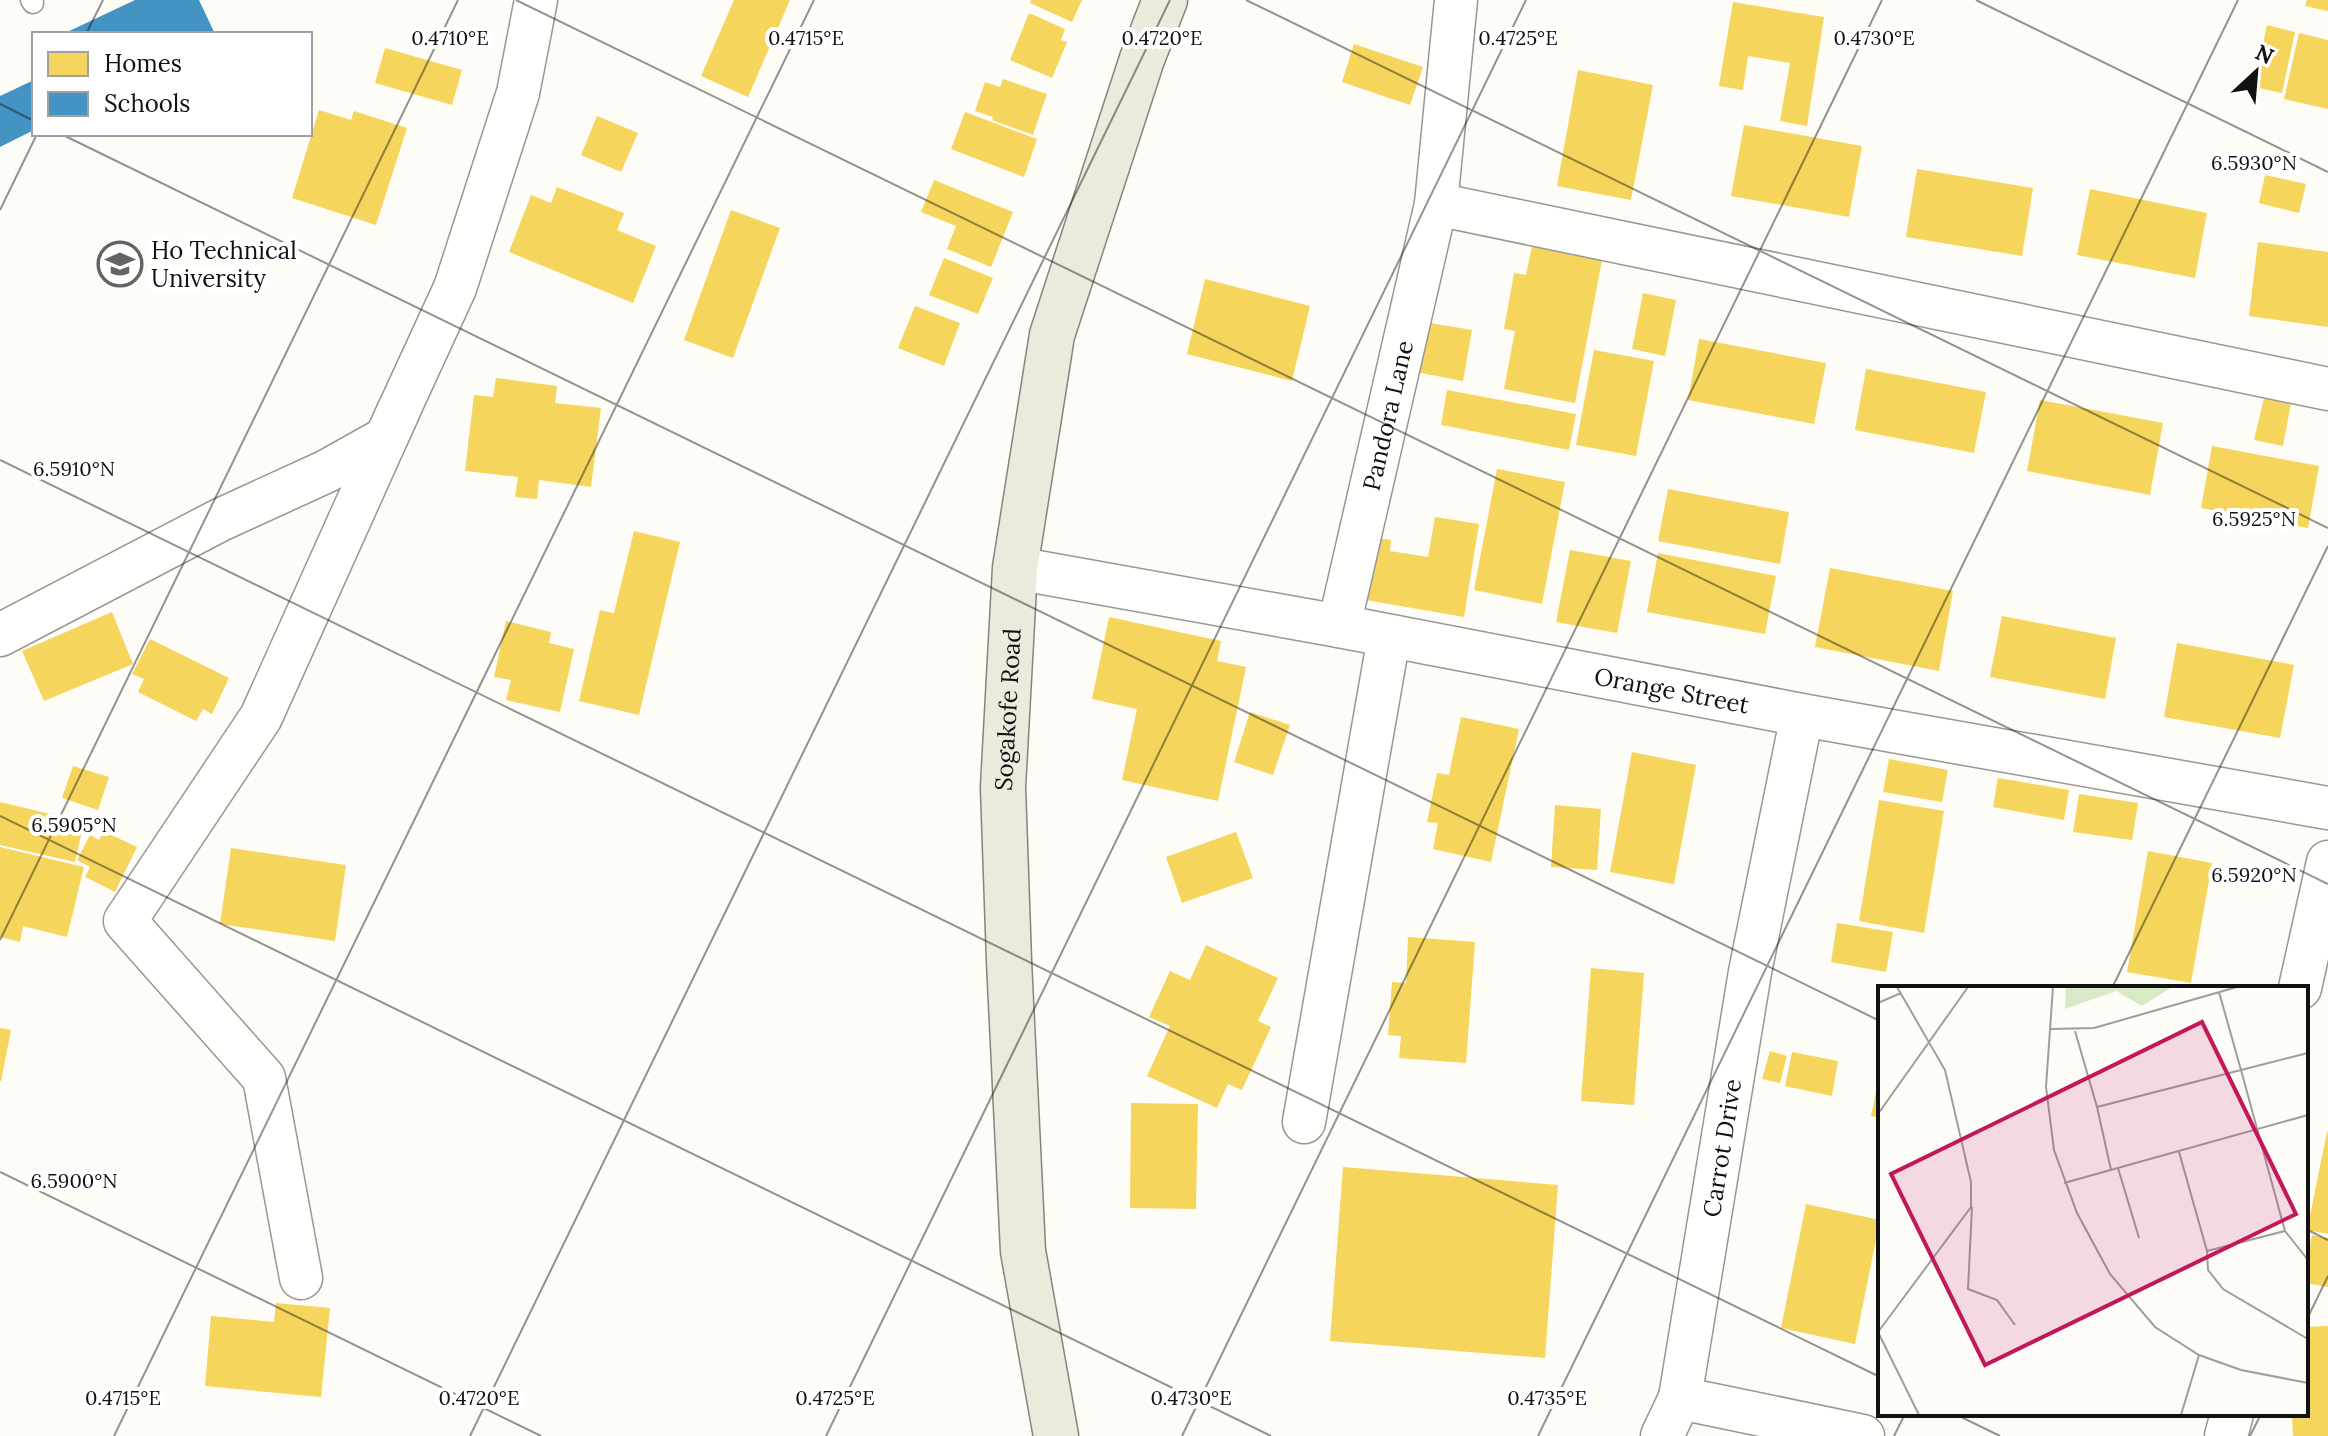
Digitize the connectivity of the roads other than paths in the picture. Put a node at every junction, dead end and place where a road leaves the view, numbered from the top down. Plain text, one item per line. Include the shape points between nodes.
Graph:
1 (536, 0) edge
2 (1165, 0) edge
3 (1456, 0) edge
4 (1436, 204) junction
5 (2328, 389) edge
6 (399, 410) junction
7 (1015, 568) junction
8 (1339, 626) junction
9 (0, 635) edge
10 (1389, 637) junction
11 (1802, 715) junction
12 (2328, 808) edge
13 (2328, 862) edge
14 (2300, 986) edge
15 (1304, 1122) dead end
16 (301, 1278) dead end
17 (1680, 1398) junction
18 (2231, 1416) edge
19 (1056, 1436) edge
20 (1662, 1436) edge
21 (1863, 1436) edge
22 (2226, 1436) edge

1 - 6 street via 518,93 455,288
2 - 7 main road, Sogakofe Road via 1052,335
3 - 4 street, Pandora Lane
4 - 5 street
4 - 8 street, Pandora Lane
6 - 9 street via 386,438 351,458
6 - 16 street via 261,717 125,921 264,1078
7 - 8 street, Orange Street
7 - 19 main road, Sogakofe Road via 1003,787 1009,961 1023,1251
8 - 10 street, Orange Street
10 - 11 street, Orange Street
10 - 15 street
11 - 12 street, Orange Street
11 - 17 street, Carrot Drive via 1750,972
13 - 14 street
17 - 20 street, Carrot Drive
17 - 21 street
18 - 22 street

